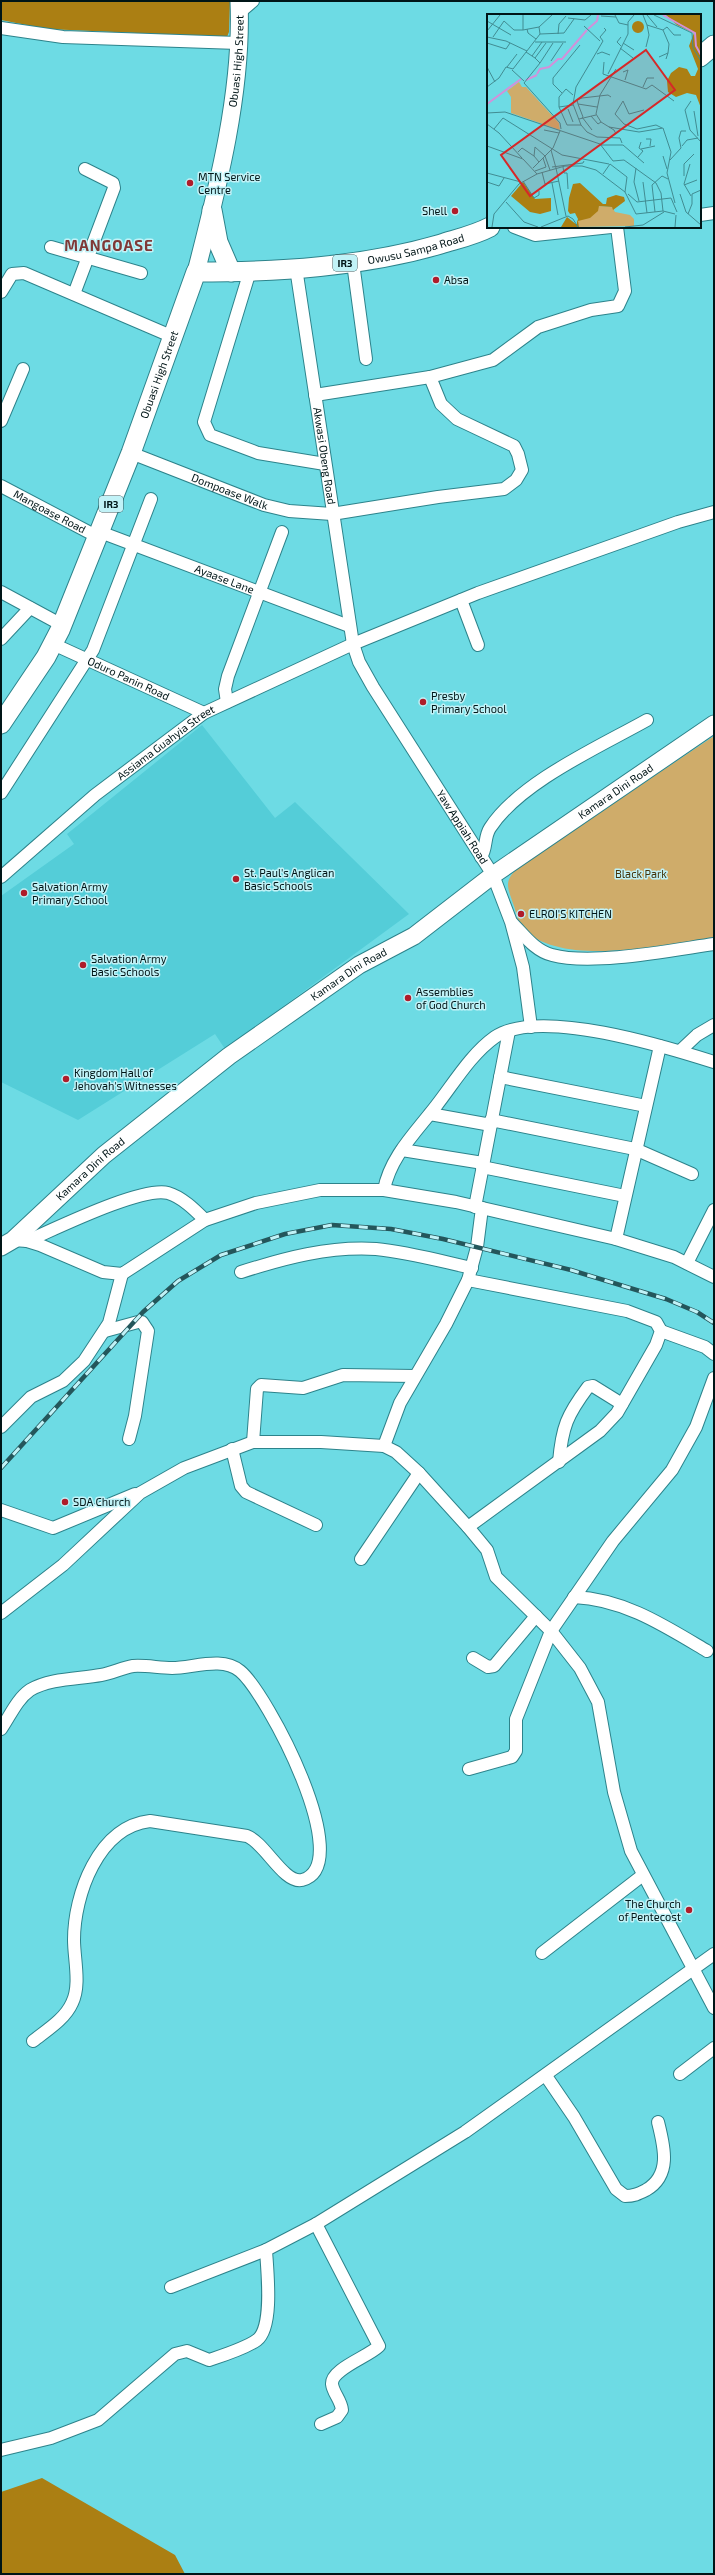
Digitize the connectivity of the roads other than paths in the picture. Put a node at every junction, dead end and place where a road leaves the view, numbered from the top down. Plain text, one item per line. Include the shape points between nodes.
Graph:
1 (253, 1) edge
2 (239, 7) edge
3 (1, 28) edge
4 (238, 43) junction
5 (714, 45) edge
6 (701, 56) edge
7 (86, 169) dead end
8 (212, 210) junction
9 (714, 213) edge
10 (701, 215) edge
11 (487, 228) edge
12 (517, 228) edge
13 (602, 228) edge
14 (617, 228) edge
15 (51, 247) dead end
16 (88, 257) junction
17 (353, 262) junction
18 (296, 268) junction
19 (250, 270) junction
20 (6, 272) edge
21 (141, 272) dead end
22 (196, 272) junction
23 (230, 272) junction
24 (1, 292) edge
25 (74, 294) junction
26 (171, 336) junction
27 (366, 358) dead end
28 (23, 369) dead end
29 (430, 377) junction
30 (315, 395) junction
31 (1, 422) edge
32 (131, 453) junction
33 (325, 464) junction
34 (1, 486) edge
35 (151, 499) dead end
36 (714, 512) edge
37 (332, 514) junction
38 (282, 532) dead end
39 (99, 534) junction
40 (133, 544) junction
41 (1, 592) edge
42 (260, 593) junction
43 (461, 600) junction
44 (30, 608) junction
45 (62, 625) junction
46 (349, 626) junction
47 (1, 639) edge
48 (53, 644) junction
49 (353, 644) junction
50 (478, 645) dead end
51 (87, 660) junction
52 (227, 702) junction
53 (204, 713) junction
54 (647, 720) dead end
55 (1, 724) edge
56 (714, 724) edge
57 (1, 793) edge
58 (481, 857) junction
59 (493, 875) junction
60 (1, 877) edge
61 (511, 922) junction
62 (714, 944) edge
63 (714, 1025) edge
64 (531, 1027) junction
65 (509, 1031) junction
66 (660, 1046) junction
67 (680, 1051) junction
68 (714, 1062) edge
69 (500, 1077) junction
70 (646, 1106) junction
71 (430, 1114) junction
72 (491, 1123) junction
73 (636, 1149) junction
74 (402, 1150) junction
75 (482, 1165) junction
76 (692, 1174) dead end
77 (384, 1190) junction
78 (625, 1196) junction
79 (479, 1208) junction
80 (714, 1210) edge
81 (205, 1220) junction
82 (616, 1239) junction
83 (14, 1242) edge
84 (687, 1263) junction
85 (241, 1272) dead end
86 (122, 1274) junction
87 (470, 1274) junction
88 (714, 1277) edge
89 (105, 1331) junction
90 (661, 1331) junction
91 (714, 1354) edge
92 (415, 1376) junction
93 (714, 1378) edge
94 (622, 1404) junction
95 (1, 1427) edge
96 (129, 1439) dead end
97 (253, 1442) junction
98 (384, 1446) junction
99 (232, 1449) junction
100 (559, 1462) junction
101 (419, 1473) junction
102 (140, 1493) junction
103 (1, 1510) edge
104 (316, 1525) dead end
105 (468, 1527) junction
106 (361, 1559) dead end
107 (574, 1597) junction
108 (1, 1613) edge
109 (536, 1616) junction
110 (551, 1631) junction
111 (707, 1651) dead end
112 (473, 1658) dead end
113 (1, 1728) edge
114 (469, 1769) dead end
115 (643, 1875) junction
116 (542, 1953) dead end
117 (714, 1954) edge
118 (692, 1968) junction
119 (714, 2008) edge
120 (33, 2041) dead end
121 (714, 2048) edge
122 (680, 2074) dead end
123 (546, 2076) junction
124 (658, 2122) dead end
125 (316, 2224) junction
126 (266, 2250) junction
127 (171, 2287) dead end
128 (320, 2424) dead end
129 (1, 2450) edge

1 - 2 street
2 - 4 street, Obuasi High Street
3 - 4 street via 63,37
4 - 8 street, Obuasi High Street via 229,122
5 - 6 main road
7 - 16 street via 109,179 114,188
8 - 22 street, Obuasi High Street
8 - 23 main road via 218,242
9 - 10 street
11 - 17 main road, Owusu Sampa Road / IR3 via 410,253
12 - 13 street via 535,235
14 - 29 street via 625,291 618,306 591,310 538,327 493,360
15 - 16 street
16 - 21 street
16 - 25 street
17 - 18 main road, Owusu Sampa Road / IR3
17 - 27 street
18 - 19 main road, Owusu Sampa Road / IR3
18 - 30 street, Akwasi Obeng Road
19 - 23 main road, Owusu Sampa Road / IR3
19 - 33 street via 204,422 206,430 210,435 258,453
20 - 24 street
20 - 25 street via 24,273
22 - 23 main road, Owusu Sampa Road / IR3
22 - 26 main road, Obuasi High Street / IR3
25 - 26 street
26 - 32 main road, Obuasi High Street / IR3
28 - 31 street
29 - 30 street
29 - 37 street, Dompoase Walk via 440,404 457,419 514,446 522,470 516,480 504,489
30 - 33 street, Akwasi Obeng Road
32 - 37 street, Dompoase Walk via 264,506 289,511
32 - 39 main road, Obuasi High Street / IR3
33 - 37 street, Akwasi Obeng Road
34 - 39 street, Mangoase Road
35 - 40 street
36 - 43 street, Assiama Guahyia Street via 630,538
37 - 46 street, Akwasi Obeng Road
38 - 42 street
39 - 40 street, Ayaase Lane
39 - 45 main road, Obuasi High Street / IR3
40 - 42 street, Ayaase Lane
40 - 51 street via 112,604
41 - 44 street
42 - 46 street, Ayaase Lane
42 - 52 street via 228,676 225,689
43 - 49 street, Assiama Guahyia Street
43 - 50 street
44 - 45 street
44 - 47 street
45 - 48 main road, Obuasi High Street / IR3
46 - 49 street, Akwasi Obeng Road
48 - 51 street, Oduro Panin Road
48 - 55 main road, Obuasi High Street / IR3
49 - 52 street, Assiama Guahyia Street
49 - 58 street, Yaw Appiah Road via 359,662 373,687
51 - 53 street, Oduro Panin Road
51 - 57 street
52 - 53 street, Assiama Guahyia Street
53 - 60 street, Assiama Guahyia Street via 96,795
54 - 58 street via 522,794 489,829 486,851
56 - 59 street, Kamara Dini Road
58 - 59 street, Yaw Appiah Road
59 - 61 street, Yaw Appiah Road
59 - 83 street, Kamara Dini Road via 414,936 359,965 210,1070 104,1155
61 - 62 street via 541,950 552,955 576,959
61 - 64 street, Yaw Appiah Road via 523,967
63 - 67 street
64 - 65 street
64 - 66 street via 580,1028
65 - 69 street
65 - 71 street via 497,1036 485,1046
66 - 67 street
66 - 70 street
67 - 68 street
69 - 70 street
69 - 72 street
70 - 73 street
71 - 72 street
71 - 74 street
72 - 73 street
72 - 75 street
73 - 76 street
73 - 78 street
74 - 75 street
74 - 77 street via 388,1172
75 - 78 street
75 - 79 street
77 - 79 street
77 - 81 street via 320,1190 286,1195
78 - 82 street
79 - 82 street
79 - 87 street
80 - 84 street
81 - 83 street via 169,1193 157,1192 142,1195
81 - 86 street
82 - 84 street
83 - 86 street via 103,1272
84 - 88 street
85 - 87 street via 294,1256 348,1250 387,1251
86 - 89 street
87 - 90 street via 627,1311 656,1322
87 - 92 street via 446,1324
89 - 95 street via 74,1372 63,1381 31,1397
89 - 96 street via 138,1322 142,1322 148,1331
90 - 91 street via 705,1347
90 - 94 street via 656,1345
92 - 97 street via 343,1375 303,1388 261,1386 257,1389
92 - 98 street via 396,1411
93 - 107 street via 696,1427 672,1470 612,1541
94 - 100 street via 600,1432
94 - 100 street via 593,1386 588,1387 571,1410 562,1432
97 - 98 street via 321,1442
97 - 99 street
98 - 101 street via 396,1452
99 - 102 street via 184,1468
99 - 104 street via 241,1486 246,1492
100 - 105 street
101 - 105 street
101 - 106 street
102 - 103 street via 53,1528
102 - 108 street via 64,1565
105 - 109 street via 487,1550 496,1577
107 - 110 street
107 - 111 street via 597,1599 627,1607
109 - 110 street
109 - 112 street via 494,1666 488,1667
110 - 114 street via 516,1719 516,1751 512,1757
110 - 115 street via 580,1668 598,1702 622,1826
113 - 120 street via 21,1698 31,1690 48,1683 132,1666 231,1666 247,1678 271,1713 294,1754 320,1835 316,1866 310,1876 301,1880 293,1880 259,1842 248,1836 150,1821 134,1826 117,1836 98,1856 84,1881 74,1938 76,1989 73,2002 50,2029
115 - 116 street
115 - 118 street
117 - 118 street
118 - 119 street
118 - 123 street
121 - 122 street
123 - 124 street via 616,2189 625,2196 635,2196 654,2185 660,2177 665,2150
123 - 125 street via 459,2136
125 - 126 street
125 - 128 street via 378,2346 374,2351 336,2372 332,2386 342,2403 342,2410 337,2417
126 - 127 street
126 - 129 street via 269,2288 264,2328 257,2339 209,2360 187,2351 175,2354 98,2420 51,2438

